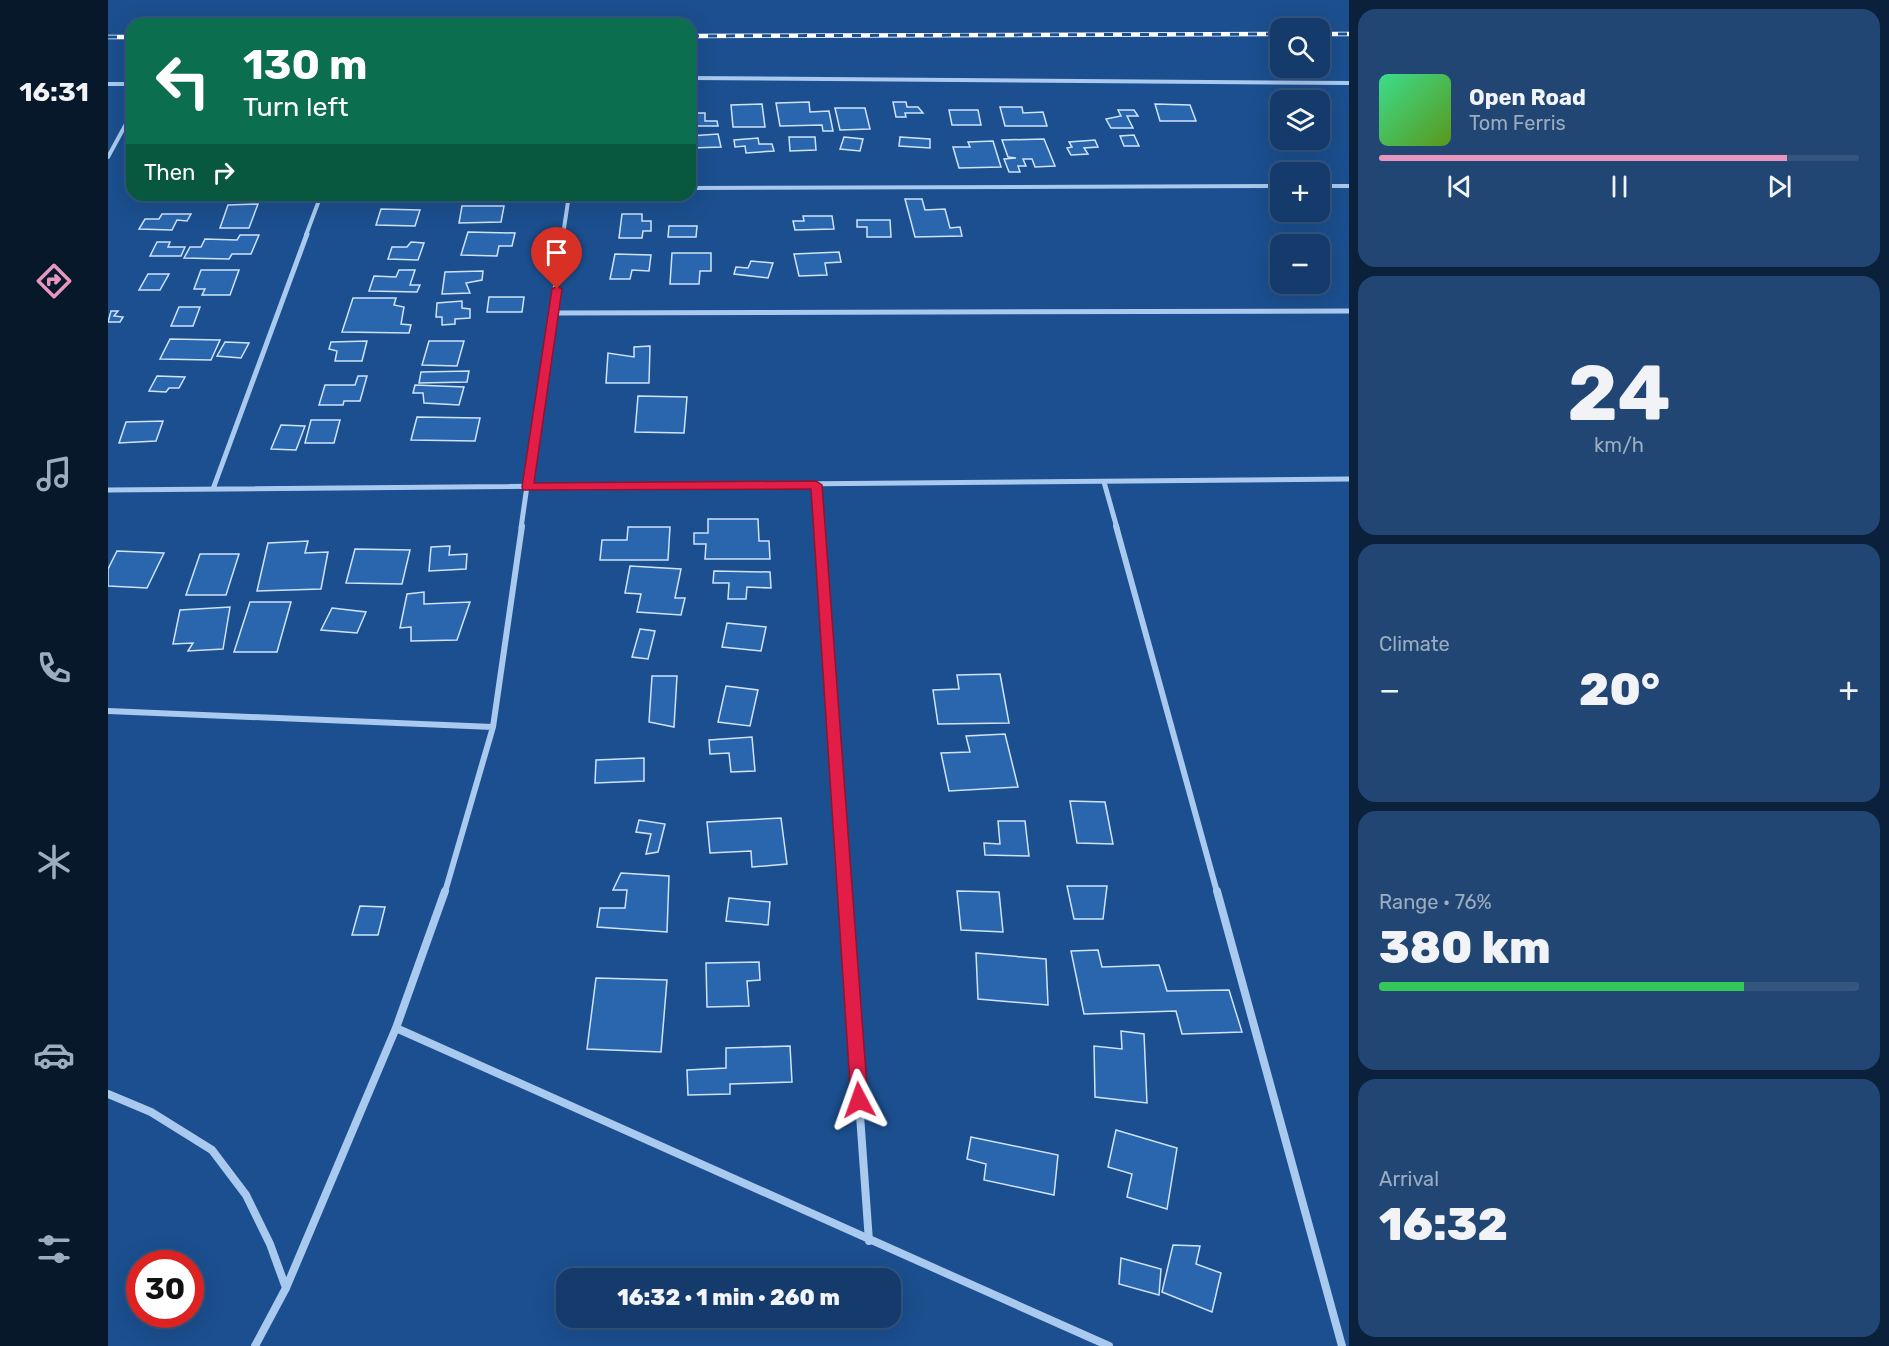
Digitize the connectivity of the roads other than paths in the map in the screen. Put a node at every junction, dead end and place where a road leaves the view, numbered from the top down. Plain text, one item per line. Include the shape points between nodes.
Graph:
1 (696, 78) edge
2 (1349, 82) edge
3 (108, 84) edge
4 (126, 84) edge
5 (126, 124) edge
6 (108, 157) edge
7 (1270, 186) edge
8 (1330, 186) edge
9 (1349, 186) edge
10 (696, 188) edge
11 (319, 201) edge
12 (567, 201) edge
13 (1349, 311) edge
14 (554, 313) junction
15 (1349, 479) edge
16 (1104, 482) junction
17 (816, 485) junction
18 (528, 487) junction
19 (213, 489) junction
20 (108, 490) edge
21 (108, 711) edge
22 (493, 727) junction
23 (396, 1028) junction
24 (108, 1094) edge
25 (869, 1241) junction
26 (286, 1288) junction
27 (255, 1346) edge
28 (1109, 1346) edge
29 (1342, 1346) edge

1 - 2 street
3 - 4 street
5 - 6 street
7 - 10 street
8 - 9 street
11 - 19 street
12 - 14 street
13 - 14 street
14 - 18 street
15 - 16 street
16 - 17 street
16 - 29 street
17 - 18 street
17 - 25 street
18 - 19 street
18 - 22 street
19 - 20 street
21 - 22 street
22 - 23 street via 454,866
23 - 25 street
23 - 26 street
24 - 26 street via 151,1112 212,1150 246,1195
25 - 28 street
26 - 27 street

